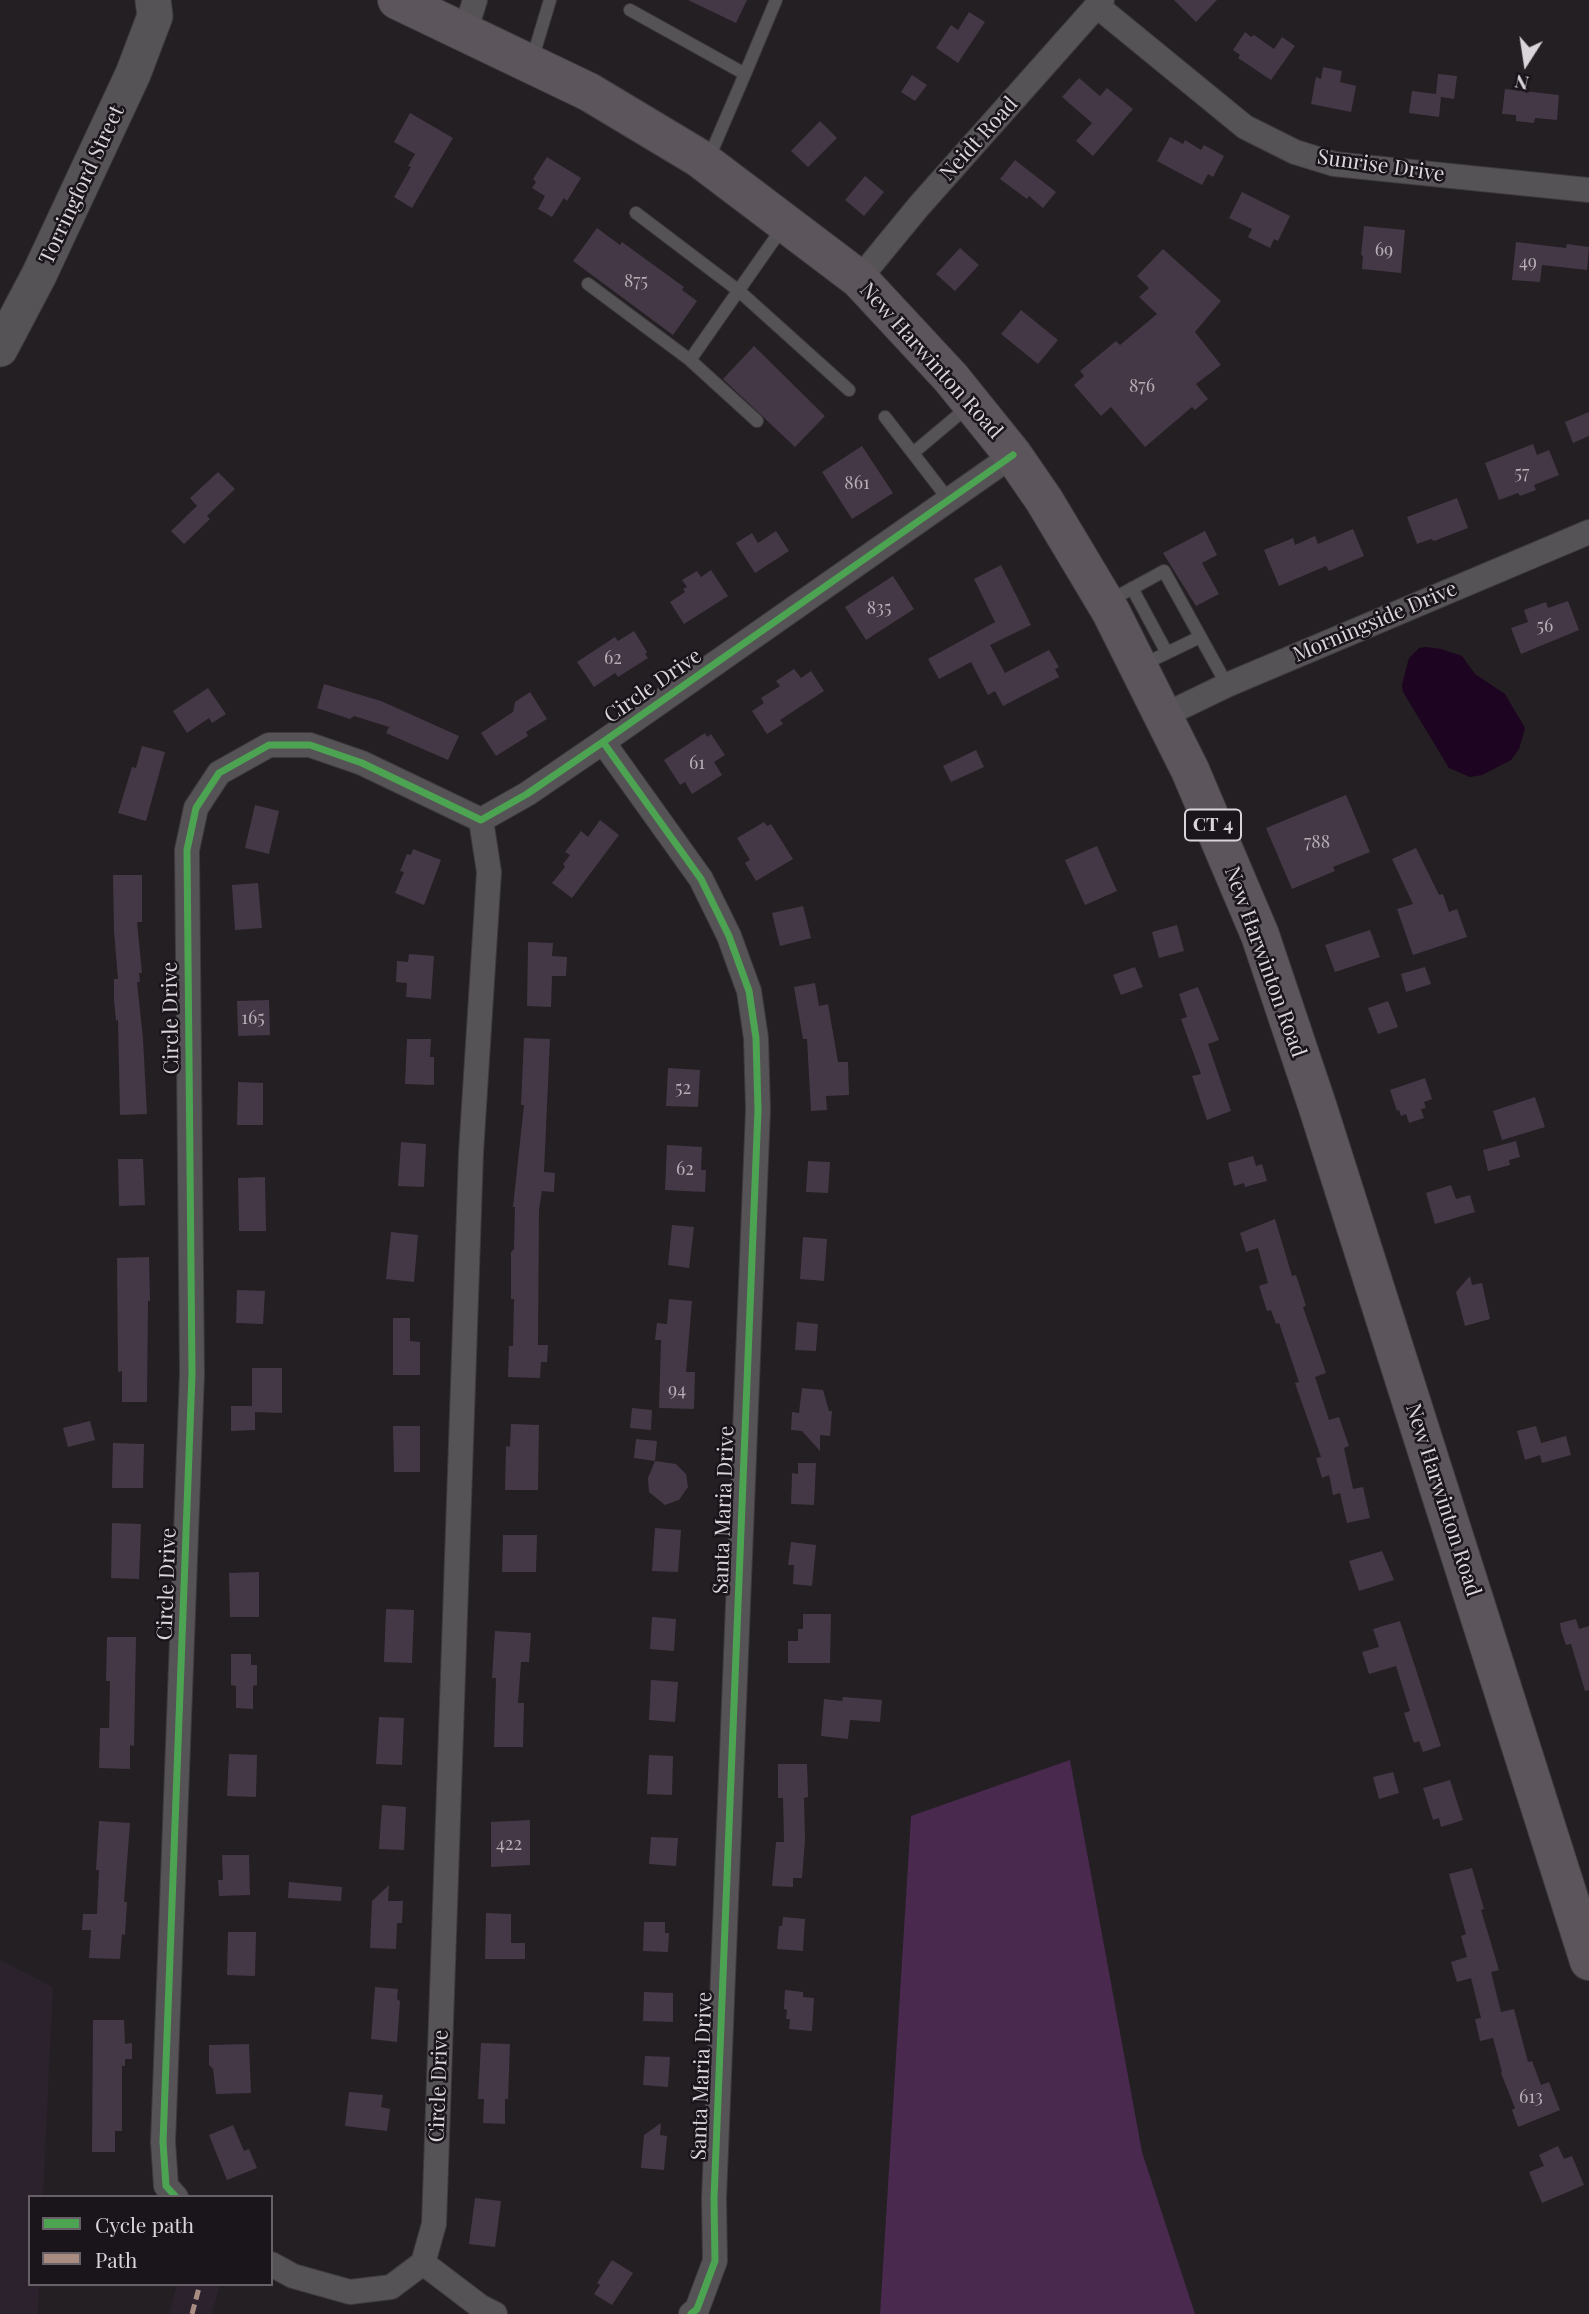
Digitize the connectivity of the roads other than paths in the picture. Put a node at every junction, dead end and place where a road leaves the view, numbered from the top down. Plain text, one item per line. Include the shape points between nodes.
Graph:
1 (397, 0) edge
2 (550, 0) edge
3 (776, 0) edge
4 (1100, 3) edge
5 (161, 5) edge
6 (630, 10) dead end
7 (470, 16) edge
8 (530, 64) junction
9 (746, 74) junction
10 (706, 163) junction
11 (1589, 190) edge
12 (636, 213) dead end
13 (785, 224) junction
14 (859, 279) junction
15 (588, 284) dead end
16 (738, 291) junction
17 (0, 349) edge
18 (690, 360) junction
19 (849, 390) dead end
20 (972, 403) junction
21 (885, 417) dead end
22 (757, 421) dead end
23 (913, 453) junction
24 (1013, 455) junction
25 (949, 500) junction
26 (1589, 532) edge
27 (1119, 595) junction
28 (1200, 638) junction
29 (1153, 660) junction
30 (1227, 685) junction
31 (1163, 716) junction
32 (603, 742) junction
33 (481, 820) junction
34 (1589, 1961) edge
35 (174, 2195) edge
36 (423, 2263) junction
37 (273, 2265) edge
38 (495, 2314) edge
39 (691, 2314) edge

1 - 7 main road, New Harwinton Road / CT 4
2 - 8 lane
3 - 9 lane
4 - 11 street, Sunrise Drive via 1245,127 1295,152 1334,164
4 - 14 street, Neidt Road
5 - 17 main road, Torringford Street via 111,124
6 - 9 lane
7 - 8 main road, New Harwinton Road / CT 4
8 - 10 main road, New Harwinton Road / CT 4 via 589,92
9 - 10 lane
10 - 13 main road, New Harwinton Road / CT 4
12 - 16 lane
13 - 14 main road, New Harwinton Road / CT 4
13 - 16 lane
14 - 20 main road, New Harwinton Road / CT 4
15 - 18 lane
16 - 18 lane
16 - 19 lane
18 - 22 lane
20 - 23 lane
20 - 24 main road, New Harwinton Road / CT 4
21 - 23 lane
23 - 25 lane
24 - 25 street, Circle Drive
24 - 27 main road, New Harwinton Road / CT 4
25 - 32 street, Circle Drive
26 - 30 street, Morningside Drive
27 - 28 lane via 1164,572
27 - 29 main road, New Harwinton Road / CT 4
28 - 29 lane
28 - 30 lane
29 - 31 main road, New Harwinton Road / CT 4
30 - 31 street, Morningside Drive
31 - 34 main road, New Harwinton Road / CT 4 via 1259,935
32 - 33 street, Circle Drive
32 - 39 street, Santa Maria Drive via 701,879 745,980 757,1038 715,2262
33 - 35 street, Circle Drive via 362,763 310,745 269,745 219,773 196,808 187,850 192,1374 163,2142 166,2186
33 - 36 street, Circle Drive via 489,872 471,1153 434,2224
36 - 37 street via 391,2287 350,2291 293,2276
36 - 38 street

